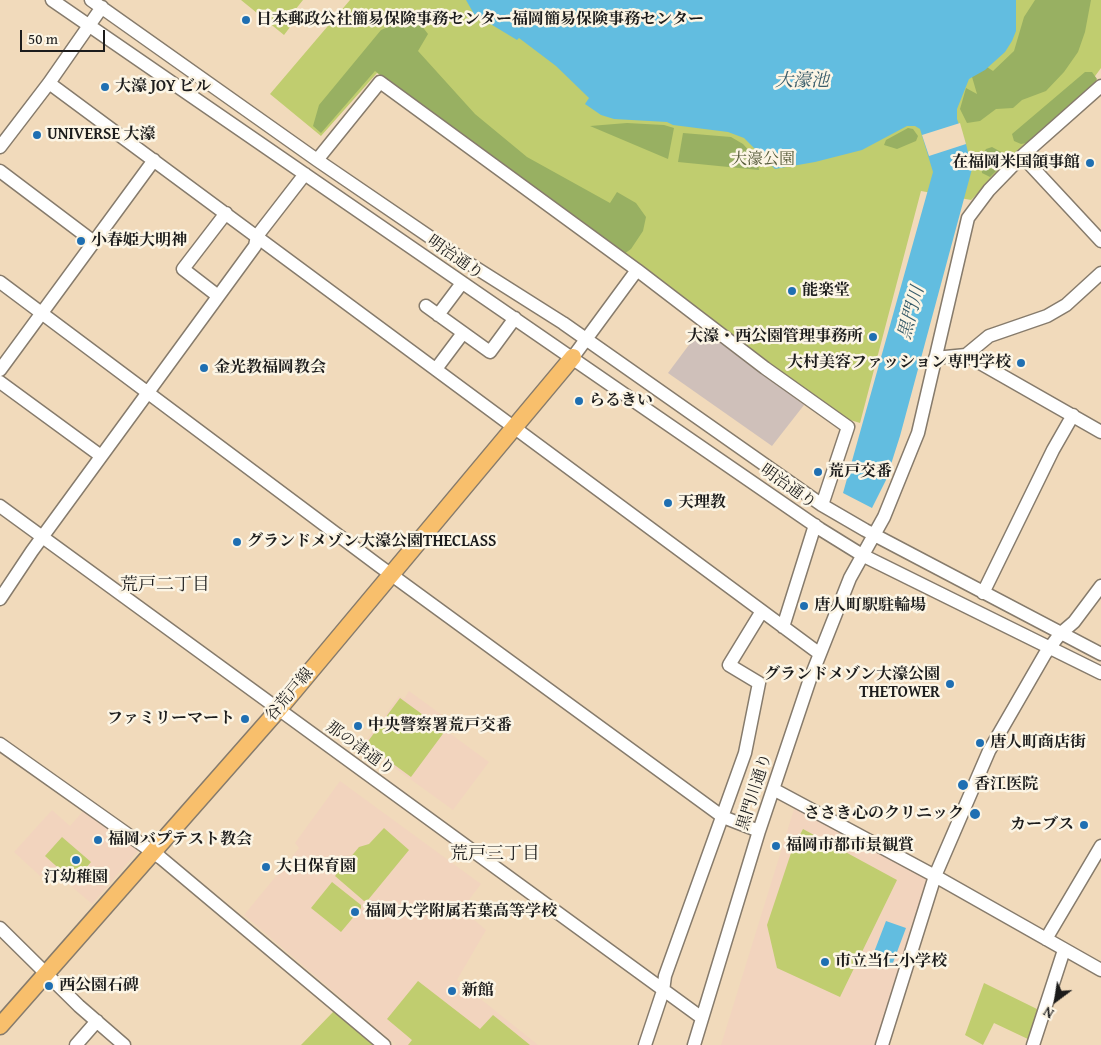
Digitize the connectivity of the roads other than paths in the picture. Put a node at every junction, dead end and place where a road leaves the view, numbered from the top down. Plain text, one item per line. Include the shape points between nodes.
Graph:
1 (52, 0) edge
2 (91, 0) edge
3 (100, 4) edge
4 (89, 26) junction
5 (49, 83) junction
6 (1101, 86) edge
7 (0, 147) edge
8 (1022, 156) junction
9 (154, 160) junction
10 (317, 160) junction
11 (0, 171) edge
12 (305, 174) junction
13 (226, 213) junction
14 (257, 236) junction
15 (1101, 241) edge
16 (94, 242) junction
17 (637, 270) junction
18 (1101, 273) edge
19 (0, 282) edge
20 (462, 282) junction
21 (218, 296) junction
22 (426, 306) dead end
23 (42, 313) junction
24 (438, 315) junction
25 (515, 318) junction
26 (463, 333) junction
27 (586, 340) junction
28 (966, 355) junction
29 (573, 357) junction
30 (935, 358) junction
31 (436, 369) junction
32 (0, 370) edge
33 (0, 382) edge
34 (148, 392) junction
35 (1073, 415) junction
36 (515, 429) junction
37 (1101, 432) edge
38 (101, 456) junction
39 (0, 506) edge
40 (827, 508) junction
41 (818, 527) junction
42 (869, 532) junction
43 (42, 537) junction
44 (858, 553) junction
45 (390, 574) junction
46 (1101, 586) edge
47 (983, 592) junction
48 (0, 599) edge
49 (762, 611) junction
50 (783, 627) junction
51 (1060, 634) junction
52 (1050, 647) junction
53 (820, 654) junction
54 (1101, 654) edge
55 (1101, 673) edge
56 (278, 710) junction
57 (0, 744) edge
58 (773, 789) junction
59 (723, 817) junction
60 (759, 831) junction
61 (1101, 846) edge
62 (154, 853) junction
63 (935, 876) junction
64 (0, 928) edge
65 (1046, 938) junction
66 (1064, 950) junction
67 (1101, 970) edge
68 (47, 972) junction
69 (663, 991) junction
70 (702, 1018) junction
71 (97, 1022) junction
72 (0, 1026) edge
73 (76, 1045) edge
74 (124, 1045) edge
75 (384, 1045) edge
76 (645, 1045) edge
77 (694, 1045) edge
78 (882, 1045) edge
79 (1033, 1045) edge

1 - 4 street, 明治通り
2 - 3 street, 明治通り
3 - 4 street
3 - 10 street, 明治通り
4 - 5 street
4 - 12 street, 明治通り
5 - 7 street
5 - 9 street
6 - 8 street, 黒門川通り
8 - 15 street
8 - 30 street, 黒門川通り via 988,190 968,218
9 - 13 street
9 - 16 street
10 - 17 street via 380,82
10 - 27 street, 明治通り
11 - 16 street
12 - 14 street
12 - 20 street, 明治通り
13 - 14 street
13 - 21 street via 183,269
14 - 21 street via 255,246
14 - 31 street
16 - 23 street
17 - 27 street
17 - 40 street via 848,427
18 - 28 street via 1066,305 1047,316 989,336
19 - 23 street
20 - 24 street
20 - 25 street, 明治通り
21 - 34 street
22 - 24 street
23 - 32 street
23 - 34 street
24 - 26 street
25 - 26 street via 490,352
25 - 29 street, 明治通り
26 - 31 street
27 - 29 street
27 - 40 street, 明治通り
28 - 30 street
28 - 35 street
29 - 36 main road, 谷荒戸線
29 - 41 street, 明治通り
30 - 42 street, 黒門川通り via 918,432 901,478 884,517
31 - 36 street
33 - 38 street
34 - 38 street
34 - 45 street
35 - 37 street
35 - 47 street
36 - 45 main road, 谷荒戸線
36 - 49 street
38 - 43 street
39 - 43 street, 那の津通り
40 - 42 street, 明治通り
41 - 44 street, 明治通り
41 - 50 street
42 - 44 street, 黒門川通り
42 - 47 street
43 - 48 street
43 - 56 street, 那の津通り
44 - 52 street
44 - 53 street, 黒門川通り
45 - 56 main road, 谷荒戸線
45 - 59 street
46 - 51 street via 1074,622
47 - 51 street
49 - 50 street
49 - 59 street via 729,665 759,683 744,753
50 - 53 street
51 - 52 street
51 - 54 street
52 - 55 street
52 - 63 street via 989,751
53 - 58 street, 黒門川通り
56 - 62 main road, 谷荒戸線
56 - 69 street, 那の津通り
57 - 62 street
58 - 60 street, 黒門川通り
58 - 63 street
59 - 60 street
59 - 69 street via 665,976
60 - 70 street, 黒門川通り
61 - 65 street
62 - 68 main road, 谷荒戸線
62 - 75 street
63 - 65 street
63 - 78 street
64 - 68 street
65 - 66 street
66 - 67 street
66 - 79 street
68 - 71 street
68 - 72 main road, 谷荒戸線
69 - 70 street, 那の津通り
69 - 76 street
70 - 77 street, 黒門川通り
71 - 73 street
71 - 74 street

